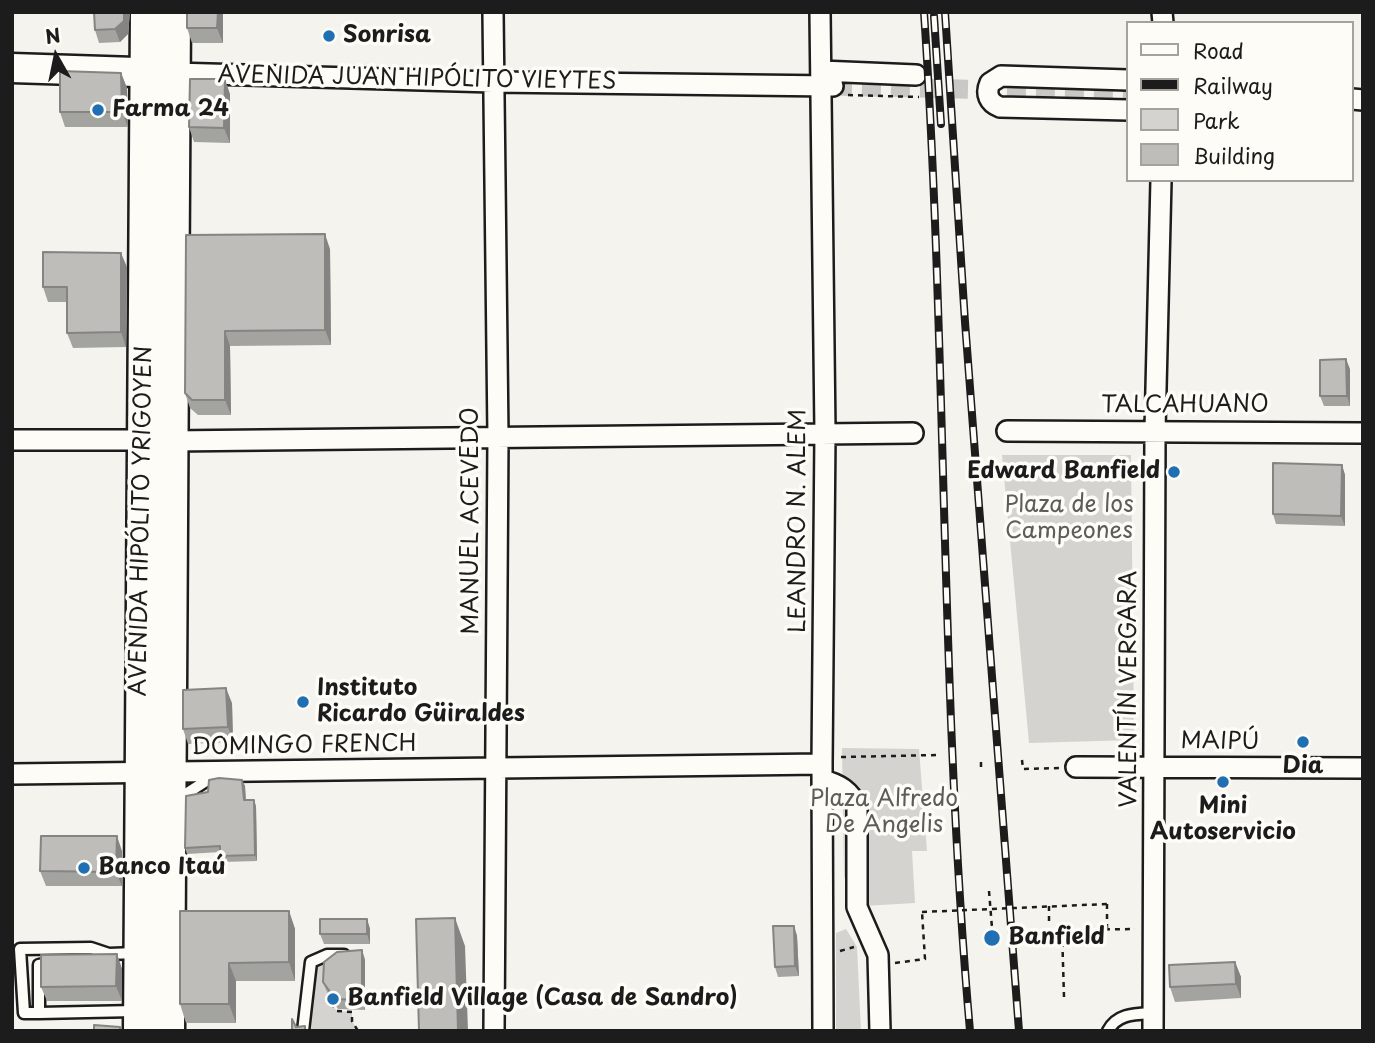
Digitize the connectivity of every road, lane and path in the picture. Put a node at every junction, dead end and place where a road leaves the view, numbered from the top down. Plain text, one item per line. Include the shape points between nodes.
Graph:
1 (147, 12) edge
2 (174, 12) edge
3 (493, 12) edge
4 (820, 12) edge
5 (12, 68) edge
6 (160, 73) junction
7 (916, 75) dead end
8 (1126, 80) edge
9 (493, 82) junction
10 (829, 84) junction
11 (919, 97) dead end
12 (1126, 110) edge
13 (1161, 182) edge
14 (1155, 430) junction
15 (1007, 431) dead end
16 (825, 433) junction
17 (913, 433) dead end
18 (1363, 433) edge
19 (498, 437) junction
20 (12, 440) edge
21 (156, 440) junction
22 (930, 755) junction
23 (939, 755) dead end
24 (1022, 760) dead end
25 (981, 762) dead end
26 (931, 764) dead end
27 (1154, 766) junction
28 (1076, 767) joint
29 (495, 768) junction
30 (1363, 768) edge
31 (981, 771) dead end
32 (154, 772) junction
33 (822, 772) junction
34 (12, 774) edge
35 (218, 778) junction
36 (173, 820) junction
37 (989, 891) dead end
38 (1049, 906) junction
39 (991, 908) junction
40 (1049, 921) dead end
41 (992, 928) dead end
42 (1107, 929) junction
43 (1152, 929) junction
44 (873, 940) junction
45 (140, 953) junction
46 (108, 954) junction
47 (360, 955) edge
48 (823, 957) junction
49 (67, 961) edge
50 (79, 961) edge
51 (878, 965) junction
52 (329, 991) edge
53 (1064, 997) dead end
54 (39, 1013) junction
55 (140, 1021) edge
56 (1154, 1022) edge
57 (168, 1031) edge
58 (303, 1031) edge
59 (358, 1031) edge
60 (494, 1031) edge
61 (823, 1031) edge
62 (880, 1031) edge
63 (1108, 1031) edge

1 - 6 main road, AVENIDA HIPÓLITO YRIGOYEN
2 - 6 main road, AVENIDA HIPÓLITO YRIGOYEN
3 - 9 street, MANUEL ACEVEDO
4 - 10 street, LEANDRO N. ALEM
5 - 6 street, AVENIDA JUAN HIPÓLITO VIEYTES
6 - 9 street, AVENIDA JUAN HIPÓLITO VIEYTES
6 - 21 main road, AVENIDA HIPÓLITO YRIGOYEN
7 - 10 street, AVENIDA JUAN HIPÓLITO VIEYTES
8 - 12 street via 1000,76 987,92 1000,107
9 - 10 street, AVENIDA JUAN HIPÓLITO VIEYTES
9 - 19 street, MANUEL ACEVEDO
10 - 11 path
10 - 16 street, LEANDRO N. ALEM
13 - 14 street, VALENTÍN VERGARA
14 - 15 street, TALCAHUANO
14 - 18 street, TALCAHUANO
14 - 27 street, VALENTÍN VERGARA
16 - 17 street
16 - 19 street
16 - 33 street, LEANDRO N. ALEM
19 - 21 street
19 - 29 street, MANUEL ACEVEDO
20 - 21 street
21 - 32 main road, AVENIDA HIPÓLITO YRIGOYEN
22 - 23 path
22 - 26 path
22 - 33 path via 843,757
24 - 28 path via 1023,769
25 - 31 path
27 - 28 street, MAIPÚ
27 - 30 street, MAIPÚ
27 - 43 street, VALENTÍN VERGARA
29 - 33 street, DOMINGO FRENCH
29 - 35 street, DOMINGO FRENCH
29 - 60 street, MANUEL ACEVEDO
32 - 34 street, DOMINGO FRENCH
32 - 35 street, DOMINGO FRENCH
32 - 36 main road, AVENIDA HIPÓLITO YRIGOYEN
32 - 45 main road, AVENIDA HIPÓLITO YRIGOYEN
33 - 44 street via 852,794 858,807 857,907
33 - 48 street, LEANDRO N. ALEM
35 - 36 lane via 209,779
36 - 57 main road, AVENIDA HIPÓLITO YRIGOYEN
37 - 39 path
38 - 39 path, bridge
38 - 40 path
38 - 42 path, bridge via 1107,904
39 - 41 path
39 - 51 path, bridge via 922,912 925,959
42 - 43 path
42 - 53 path via 1062,930
43 - 56 street, VALENTÍN VERGARA
44 - 48 path
44 - 51 street
45 - 46 lane
45 - 55 main road, AVENIDA HIPÓLITO YRIGOYEN
46 - 50 lane
46 - 54 lane via 91,948 20,949 24,1013
47 - 58 lane via 327,955 311,962
48 - 61 street, LEANDRO N. ALEM
49 - 54 lane via 38,965
51 - 62 street
52 - 59 path via 331,1005 337,1012 352,1012
54 - 55 lane
56 - 63 lane via 1131,1014 1118,1018

